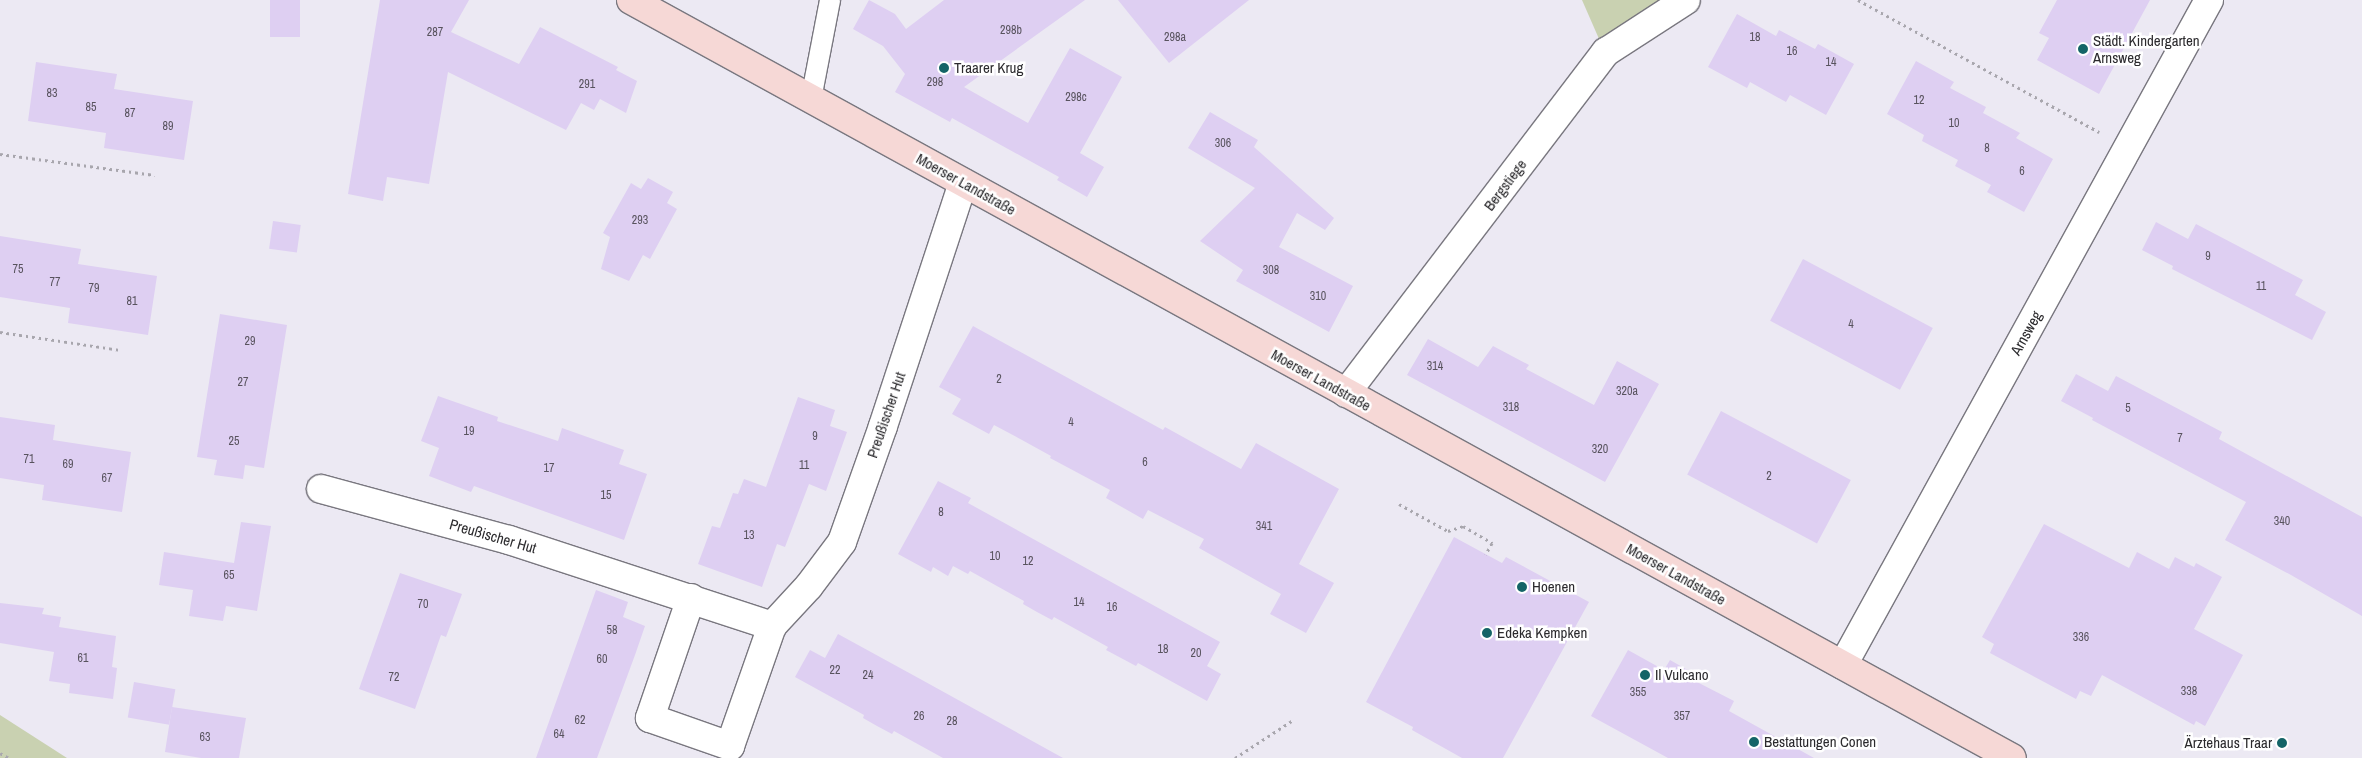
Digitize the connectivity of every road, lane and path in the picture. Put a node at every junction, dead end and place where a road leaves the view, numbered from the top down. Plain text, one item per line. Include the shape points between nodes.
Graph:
1 (631, 0) edge
2 (830, 0) edge
3 (1686, 0) edge
4 (1858, 0) edge
5 (2209, 0) edge
6 (811, 99) junction
7 (2128, 148) junction
8 (0, 154) edge
9 (155, 175) dead end
10 (963, 183) junction
11 (0, 332) edge
12 (120, 350) dead end
13 (1346, 393) junction
14 (321, 489) dead end
15 (1399, 504) dead end
16 (1486, 554) dead end
17 (691, 598) junction
18 (772, 626) junction
19 (1843, 665) junction
20 (1293, 720) dead end
21 (0, 752) edge
22 (8, 758) edge
23 (1236, 758) edge
24 (2012, 758) edge

1 - 6 main road, Moerser Landstraße
2 - 6 lane
3 - 13 street, Bergstiege via 1606,52
4 - 7 path
5 - 7 street, Arnsweg
6 - 10 main road, Moerser Landstraße
7 - 19 street, Arnsweg
8 - 9 path
10 - 13 main road, Moerser Landstraße
10 - 18 street, Preußischer Hut via 842,542 809,586
11 - 12 path
13 - 19 main road, Moerser Landstraße
14 - 17 street, Preußischer Hut via 509,540
15 - 16 path via 1448,531 1463,526 1492,543
17 - 18 street, Preußischer Hut
17 - 18 street, Preußischer Hut via 650,718 730,746
19 - 24 main road, Moerser Landstraße
20 - 23 path
21 - 22 path

